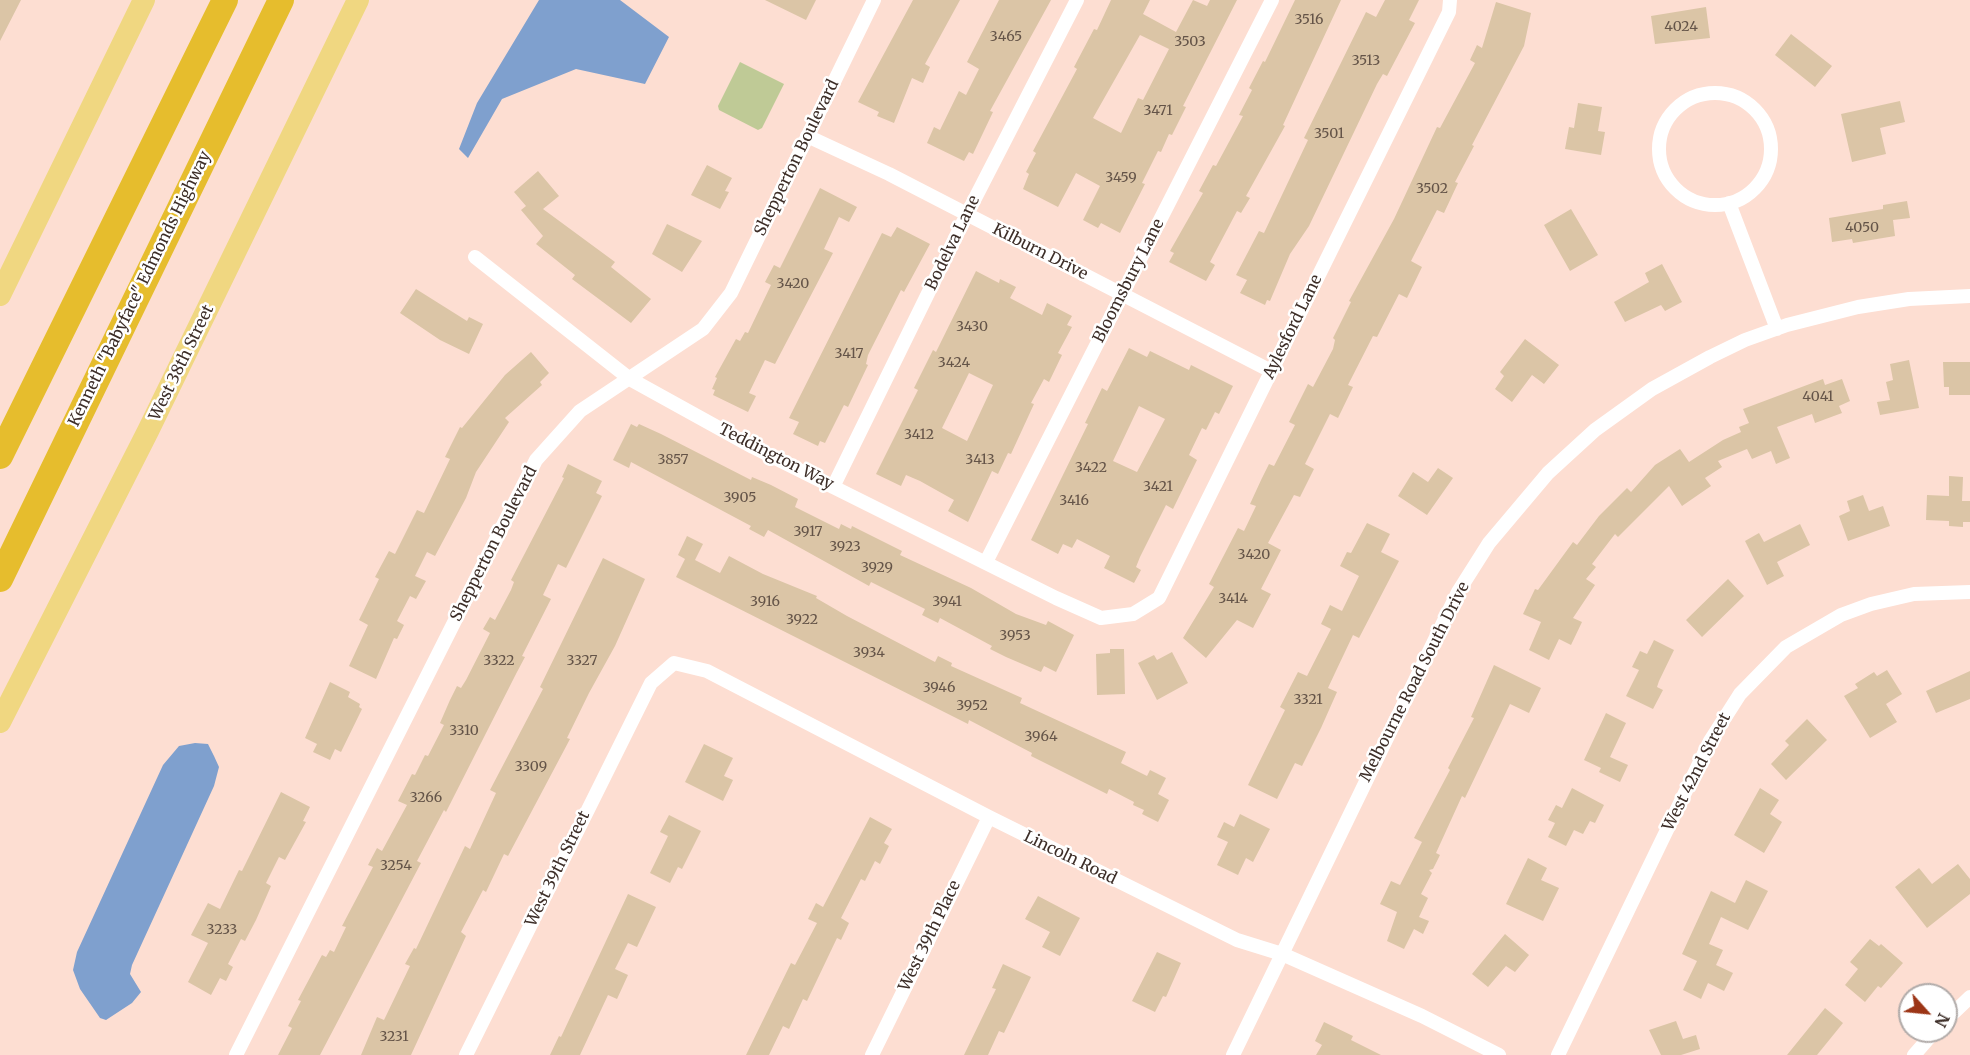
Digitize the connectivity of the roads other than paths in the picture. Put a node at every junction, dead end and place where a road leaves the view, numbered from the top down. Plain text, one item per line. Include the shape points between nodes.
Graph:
1 (144, 0) edge
2 (225, 0) edge
3 (281, 0) edge
4 (358, 0) edge
5 (874, 0) edge
6 (1077, 0) edge
7 (1272, 0) edge
8 (1450, 0) edge
9 (807, 136) junction
10 (1730, 203) junction
11 (967, 214) junction
12 (475, 256) dead end
13 (1122, 294) junction
14 (0, 295) edge
15 (1970, 296) edge
16 (1777, 329) junction
17 (1271, 371) junction
18 (630, 380) junction
19 (0, 456) edge
20 (833, 487) junction
21 (986, 562) junction
22 (0, 579) edge
23 (1970, 592) edge
24 (1101, 618) joint
25 (651, 683) joint
26 (0, 722) edge
27 (988, 818) junction
28 (1282, 954) junction
29 (1970, 997) edge
30 (1958, 1008) edge
31 (1924, 1043) edge
32 (237, 1055) edge
33 (466, 1055) edge
34 (872, 1055) edge
35 (1233, 1055) edge
36 (1499, 1055) edge
37 (1558, 1055) edge
38 (1914, 1055) edge

1 - 14 main road
2 - 19 highway
3 - 22 highway, Kenneth "Babyface" Edmonds Highway
4 - 26 main road, West 38th Street via 148,431
5 - 9 street, Shepperton Boulevard
6 - 11 street, Bodelva Lane
7 - 13 street, Bloomsbury Lane
8 - 17 street, Aylesford Lane via 1449,12
9 - 11 street, Kilburn Drive
9 - 18 street, Shepperton Boulevard via 731,293 703,329
10 - 10 street via 1752,192 1765,176 1770,140 1763,121 1743,101 1724,94 1703,94 1684,102 1669,115 1661,131 1660,160 1667,178 1683,196 1706,205
10 - 16 street
11 - 13 street, Kilburn Drive
11 - 20 street, Bodelva Lane
12 - 18 street, Teddington Way
13 - 17 street, Kilburn Drive
13 - 21 street, Bloomsbury Lane
15 - 16 street, Melbourne Road South Drive via 1889,302
16 - 28 street, Melbourne Road South Drive via 1710,357 1610,418 1548,473 1506,521 1451,605
17 - 24 street, Aylesford Lane via 1159,598 1134,614
18 - 20 street, Teddington Way
18 - 32 street, Shepperton Boulevard via 580,411 536,460
20 - 21 street, Teddington Way
21 - 24 street, Teddington Way
23 - 37 street, West 42nd Street via 1914,594 1841,615 1786,647 1740,694 1710,741
25 - 27 street, Lincoln Road via 674,663 707,671
25 - 33 street, West 39th Street
27 - 28 street, Lincoln Road via 1237,940
27 - 34 street, West 39th Place
28 - 35 street, Melbourne Road South Drive
28 - 36 street, Lincoln Road
29 - 30 street
31 - 38 street

